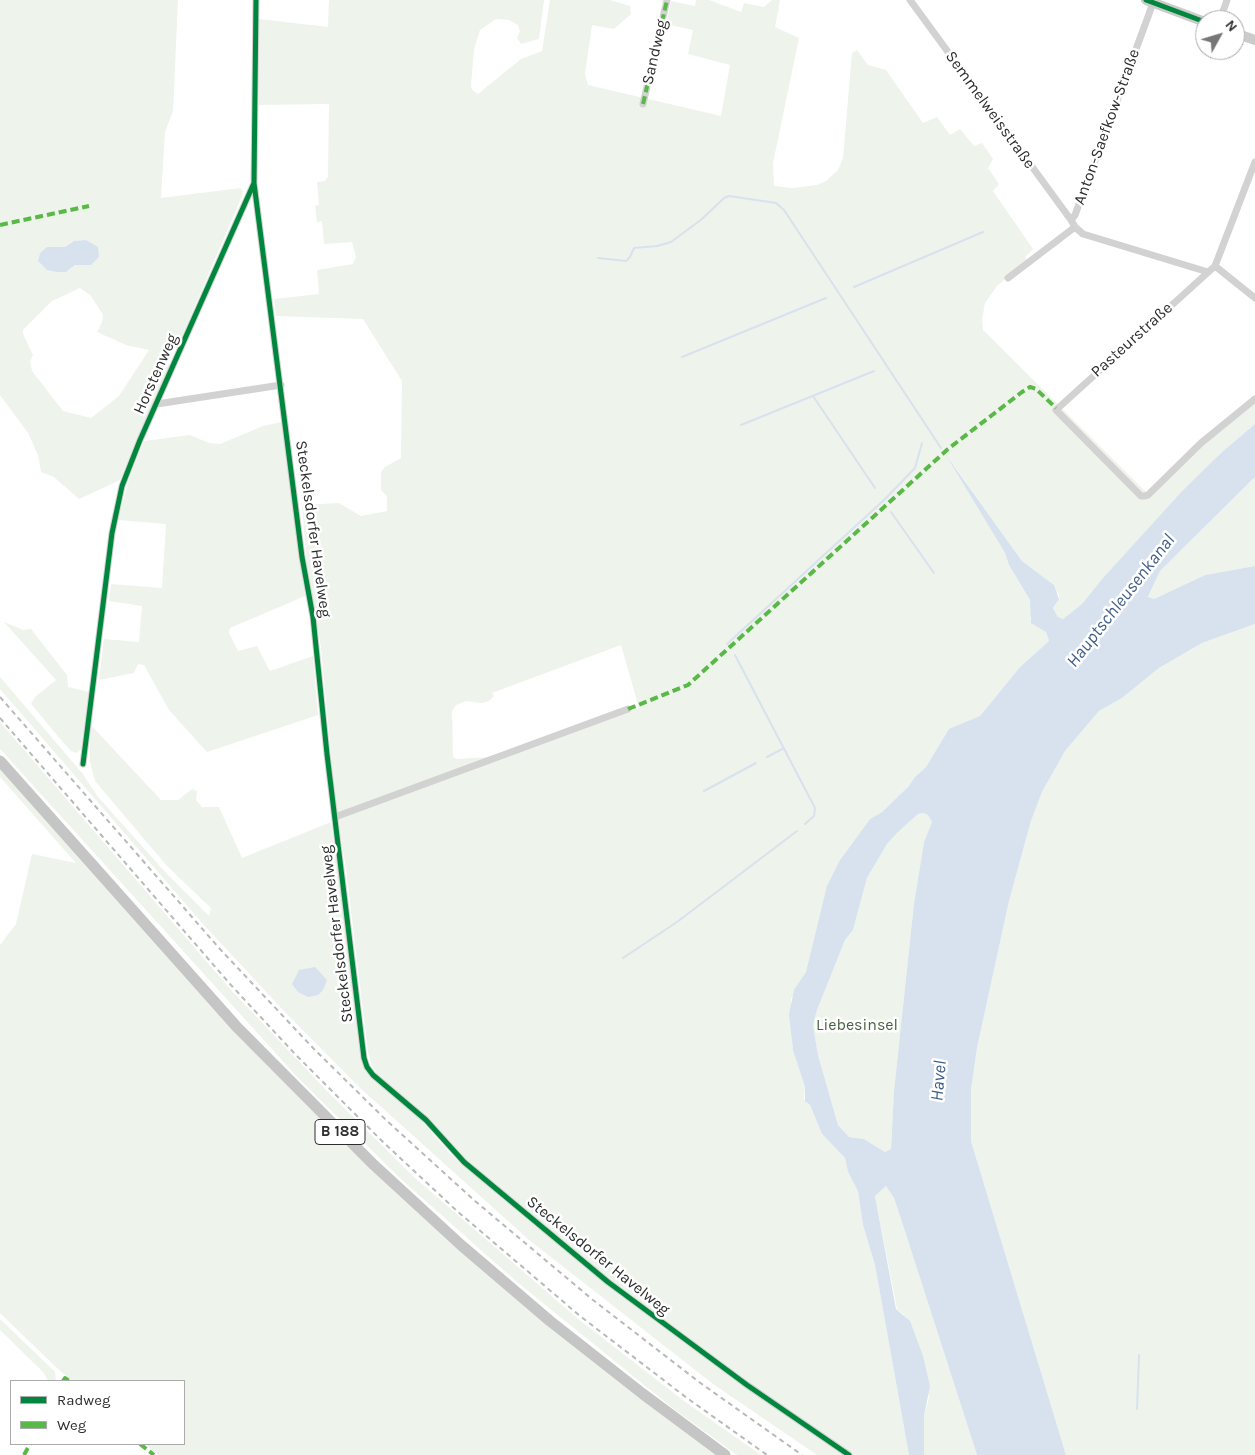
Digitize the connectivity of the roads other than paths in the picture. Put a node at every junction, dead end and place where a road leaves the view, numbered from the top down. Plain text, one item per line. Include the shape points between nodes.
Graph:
1 (256, 0) edge
2 (667, 0) edge
3 (910, 0) edge
4 (1150, 1) edge
5 (1195, 18) edge
6 (643, 104) dead end
7 (1255, 162) edge
8 (254, 183) junction
9 (1070, 220) junction
10 (1076, 227) junction
11 (1215, 266) junction
12 (1208, 272) junction
13 (1008, 278) dead end
14 (1255, 298) edge
15 (281, 385) junction
16 (1255, 399) edge
17 (157, 404) junction
18 (628, 709) dead end
19 (0, 761) edge
20 (83, 764) dead end
21 (335, 817) junction
22 (725, 1455) edge
23 (849, 1455) edge

1 - 8 street, Horstenweg
2 - 6 street, Sandweg
3 - 9 street, Semmelweisstraße
4 - 5 main road
4 - 9 street, Anton-Saefkow-Straße via 1075,215
7 - 11 street
8 - 15 street, Steckelsdorfer Havelweg
8 - 17 street, Horstenweg
9 - 10 street, Anton-Saefkow-Straße
10 - 12 street via 1083,234
10 - 13 street, Anton-Saefkow-Straße
11 - 12 street
11 - 14 street
12 - 16 street, Pasteurstraße via 1056,408 1057,413 1144,496
15 - 17 street
15 - 21 street, Steckelsdorfer Havelweg
17 - 20 street, Horstenweg via 122,486 112,533
18 - 21 street
19 - 22 main road, B 188 via 230,1019 380,1171 544,1315
21 - 23 street, Steckelsdorfer Havelweg via 364,1058 373,1075 426,1120 464,1162 608,1282

